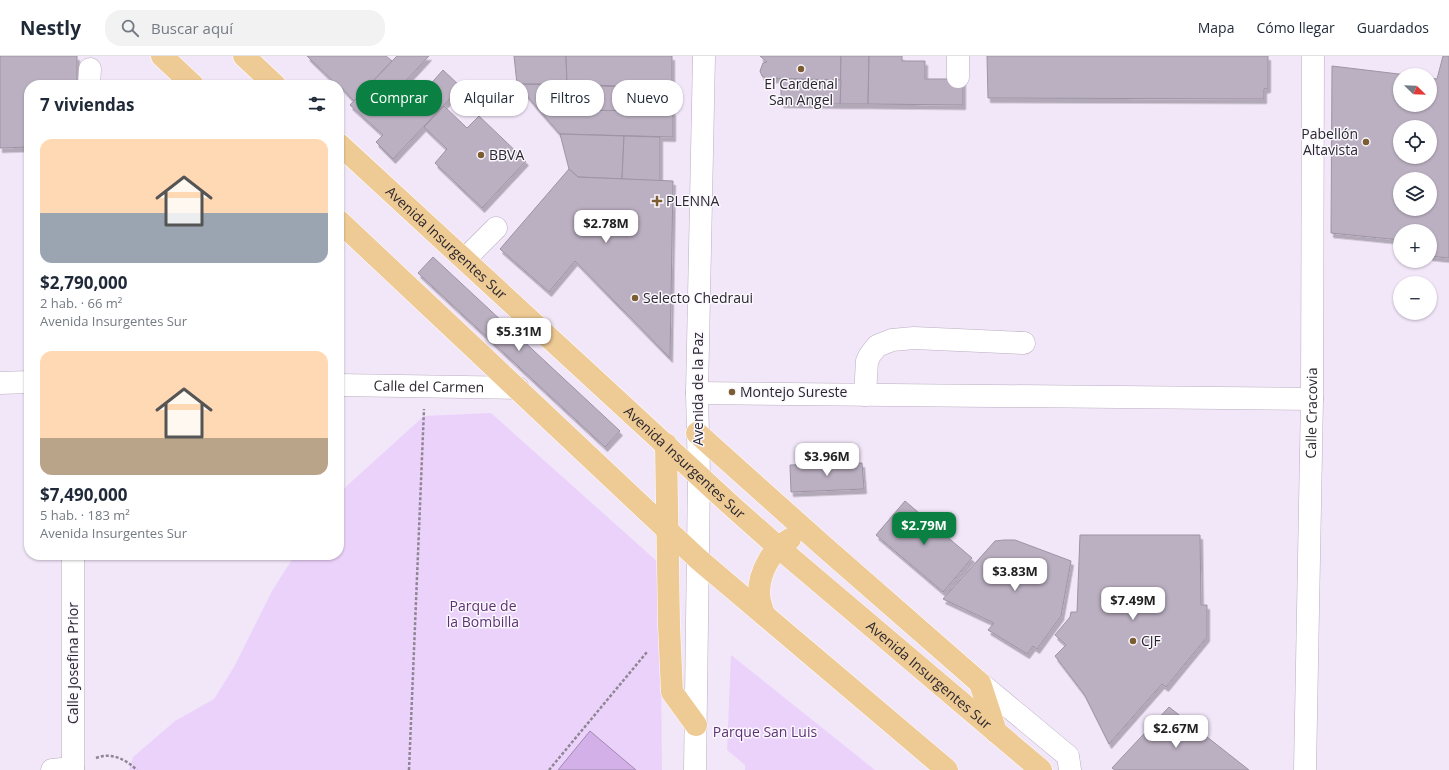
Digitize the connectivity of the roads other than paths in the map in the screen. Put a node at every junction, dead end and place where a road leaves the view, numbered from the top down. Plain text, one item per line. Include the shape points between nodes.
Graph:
1 (162, 56) edge
2 (244, 56) edge
3 (704, 56) edge
4 (1313, 56) edge
5 (188, 80) edge
6 (270, 80) edge
7 (344, 149) edge
8 (344, 226) edge
9 (496, 228) dead end
10 (465, 259) junction
11 (1024, 343) dead end
12 (24, 382) edge
13 (0, 383) edge
14 (344, 385) edge
15 (518, 388) junction
16 (696, 393) junction
17 (865, 394) junction
18 (1312, 399) junction
19 (697, 433) junction
20 (666, 444) junction
21 (699, 476) junction
22 (667, 530) junction
23 (821, 544) junction
24 (778, 547) junction
25 (697, 558) junction
26 (73, 560) edge
27 (764, 615) junction
28 (980, 683) junction
29 (696, 725) junction
30 (996, 732) junction
31 (931, 762) edge
32 (66, 769) edge
33 (695, 770) edge
34 (947, 770) edge
35 (1042, 770) edge
36 (1070, 770) edge
37 (1305, 770) edge

1 - 5 main road
2 - 6 main road
3 - 16 street, Avenida de la Paz
4 - 18 street, Calle Cracovia
7 - 10 main road, Avenida Insurgentes Sur
8 - 15 main road
9 - 10 street
10 - 20 main road, Avenida Insurgentes Sur
11 - 17 street via 914,338 887,341 873,349 867,361
12 - 13 street
14 - 15 street, Calle del Carmen
15 - 22 main road
16 - 17 street
16 - 19 street, Avenida de la Paz
17 - 18 street
18 - 37 street, Calle Cracovia
19 - 21 street, Avenida de la Paz
19 - 23 main road
20 - 21 main road, Avenida Insurgentes Sur
20 - 22 main road
21 - 24 main road, Avenida Insurgentes Sur
21 - 25 street, Avenida de la Paz
22 - 25 main road
22 - 29 main road via 672,692
23 - 24 main road via 804,539 790,539
23 - 28 main road
24 - 27 main road via 765,566 761,580 759,594
24 - 30 main road, Avenida Insurgentes Sur
25 - 27 main road
25 - 29 street, Avenida de la Paz
26 - 32 street, Calle Josefina Prior
27 - 31 main road
28 - 30 main road
28 - 36 street via 1068,756
29 - 33 street, Avenida de la Paz
30 - 35 main road, Avenida Insurgentes Sur
31 - 34 main road

